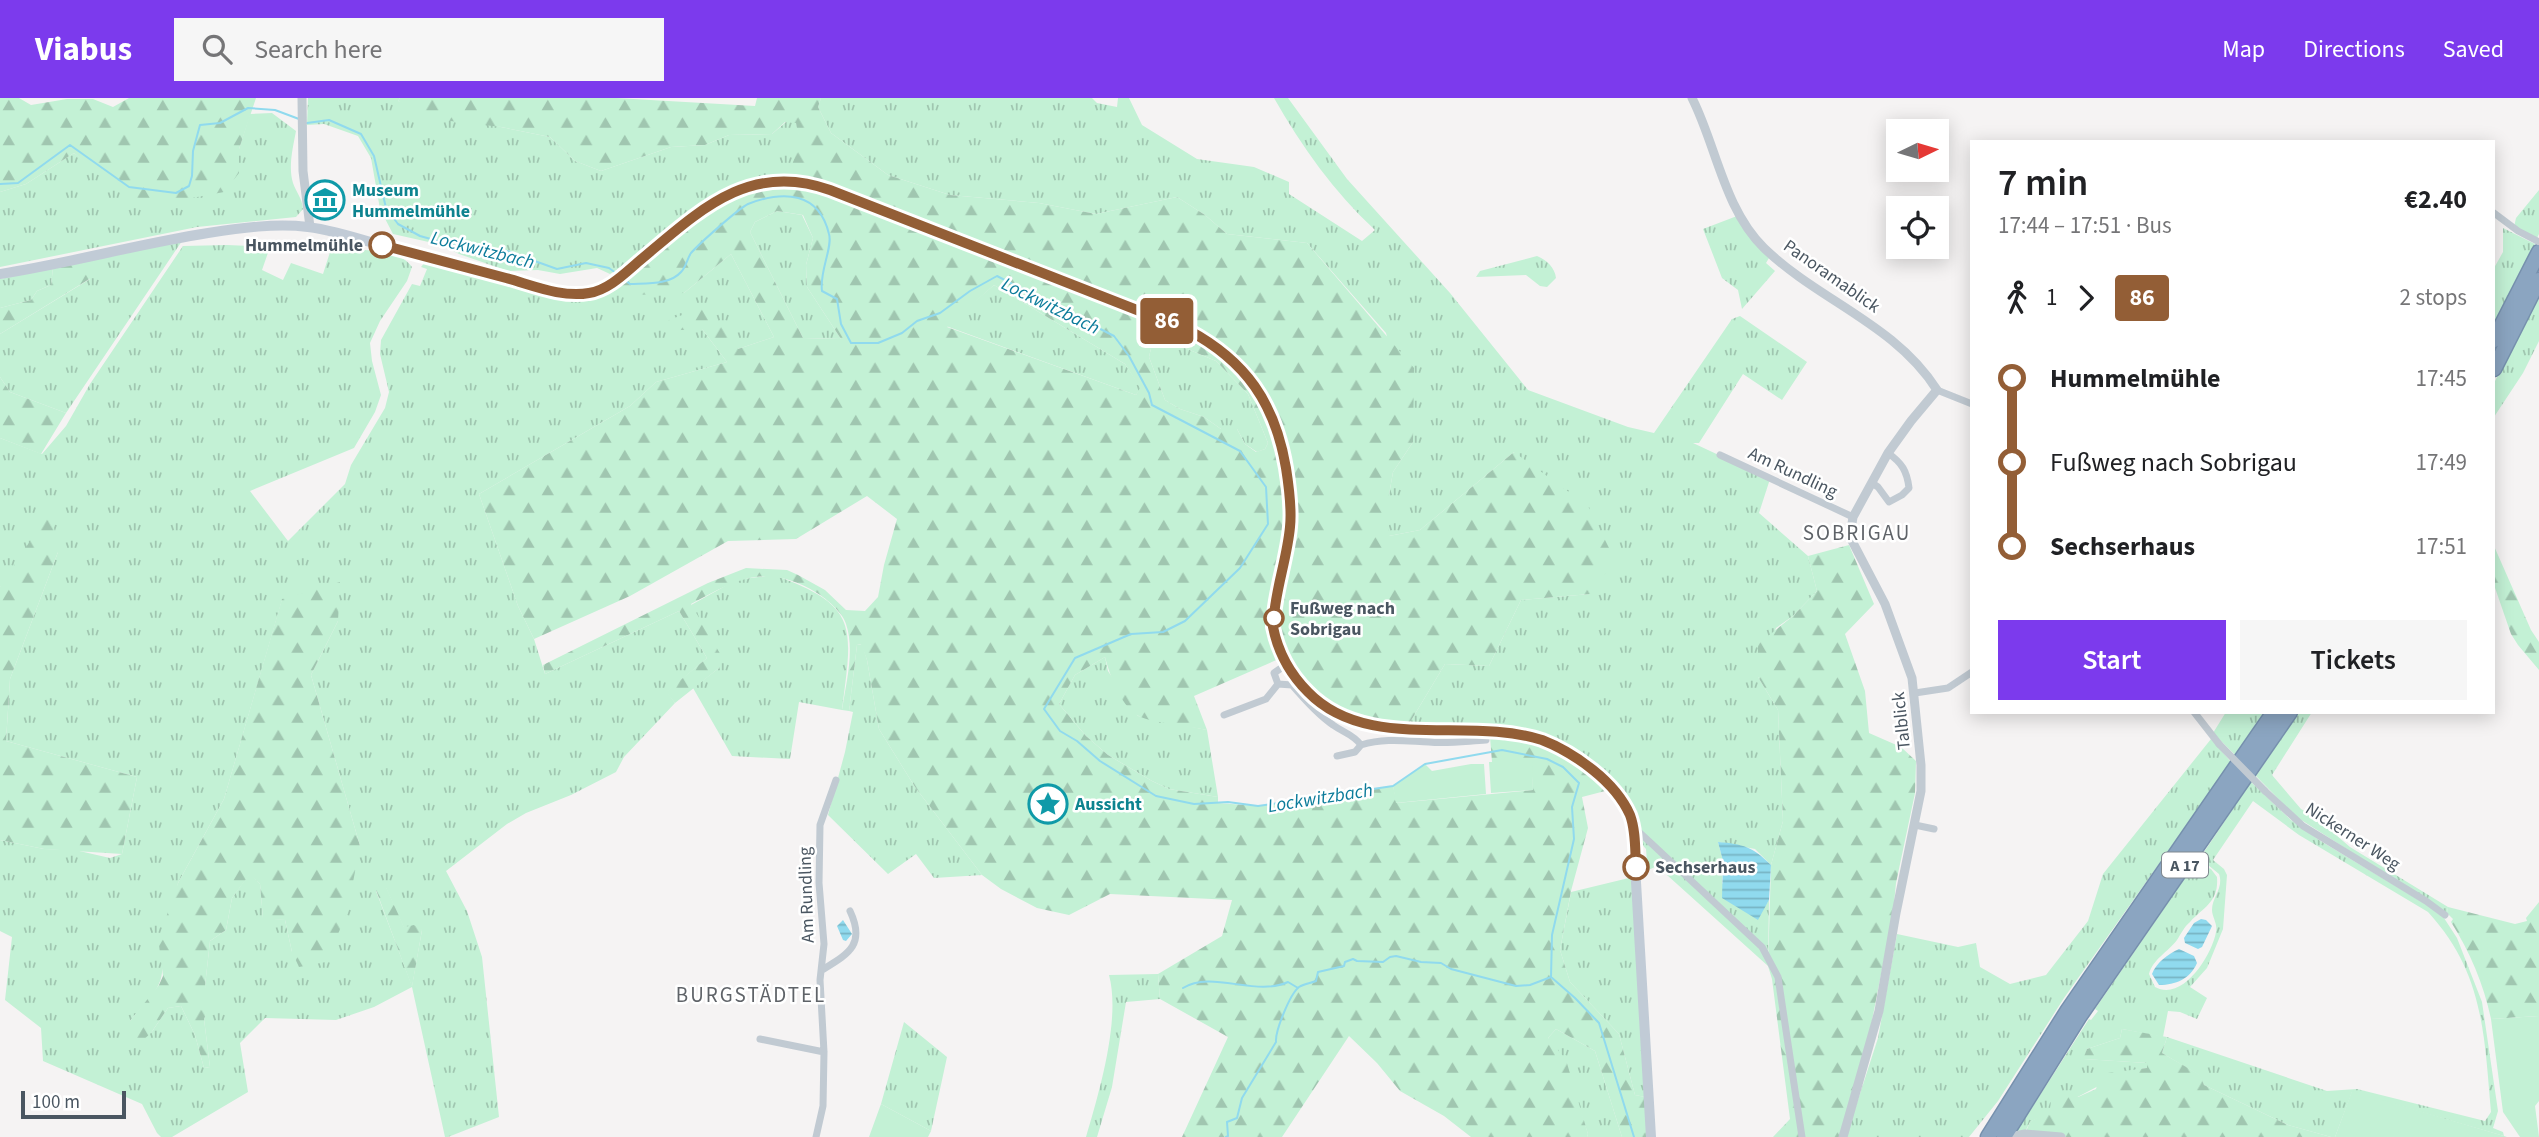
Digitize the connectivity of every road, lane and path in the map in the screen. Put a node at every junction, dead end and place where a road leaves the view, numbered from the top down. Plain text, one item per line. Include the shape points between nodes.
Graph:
1 (302, 98) edge
2 (1692, 98) edge
3 (2495, 214) edge
4 (310, 227) junction
5 (2539, 242) edge
6 (2539, 252) edge
7 (0, 274) edge
8 (2539, 280) edge
9 (2495, 338) edge
10 (2495, 367) edge
11 (1937, 390) junction
12 (1970, 403) edge
13 (1888, 453) junction
14 (1720, 455) dead end
15 (1872, 483) junction
16 (1853, 517) junction
17 (1850, 537) joint
18 (1287, 664) junction
19 (1970, 673) edge
20 (1278, 684) junction
21 (1915, 693) junction
22 (2195, 714) edge
23 (2273, 714) edge
24 (2289, 714) edge
25 (1224, 715) dead end
26 (1486, 733) junction
27 (1361, 745) junction
28 (1337, 756) dead end
29 (836, 780) dead end
30 (1914, 825) junction
31 (1934, 829) dead end
32 (1633, 831) junction
33 (850, 911) dead end
34 (2445, 915) dead end
35 (822, 970) junction
36 (2074, 1013) junction
37 (760, 1040) dead end
38 (824, 1052) junction
39 (816, 1137) edge
40 (1651, 1137) edge
41 (1802, 1137) edge
42 (1843, 1137) edge
43 (1989, 1137) edge
44 (2004, 1137) edge
45 (2010, 1137) edge
46 (2061, 1137) edge

1 - 4 street via 303,171
2 - 11 street, Panoramablick via 1718,169 1762,246 1884,332 1926,372
3 - 5 street
4 - 7 main road via 235,229
4 - 18 main road via 554,292 589,293 613,282 724,196 756,184 791,180 830,190 1162,319 1210,342 1244,371 1271,415 1289,487 1291,525 1273,627
6 - 9 highway
8 - 10 highway
11 - 12 street
11 - 13 street, Am Rundling
13 - 15 street, Am Rundling
13 - 15 street via 1900,461 1909,488 1889,502
14 - 16 street, Am Rundling
15 - 16 street, Am Rundling
16 - 17 street, Am Rundling
17 - 21 street, Talblick via 1885,604
18 - 20 street via 1274,674
18 - 26 main road via 1299,684 1321,705 1348,720
19 - 21 street via 1948,688
20 - 25 street via 1266,699
20 - 27 street via 1292,685 1324,718
21 - 30 street, Talblick via 1921,792
22 - 34 street, Nickerner Weg, bridge via 2303,826
23 - 36 highway, A 17
24 - 36 highway, A 17
26 - 27 street via 1486,740 1431,743 1395,739
26 - 32 main road via 1542,740 1584,762 1621,799
27 - 28 street
29 - 35 street, Am Rundling via 820,825
30 - 31 street
30 - 42 street, Talblick via 1874,1033
32 - 40 main road
32 - 41 street via 1762,947 1778,977
33 - 35 street, Am Rundling via 855,923 853,945 848,954
35 - 38 street, Am Rundling
36 - 43 highway, A 17
36 - 44 highway, A 17
37 - 38 street
38 - 39 street, Am Rundling via 823,1106
45 - 46 street

